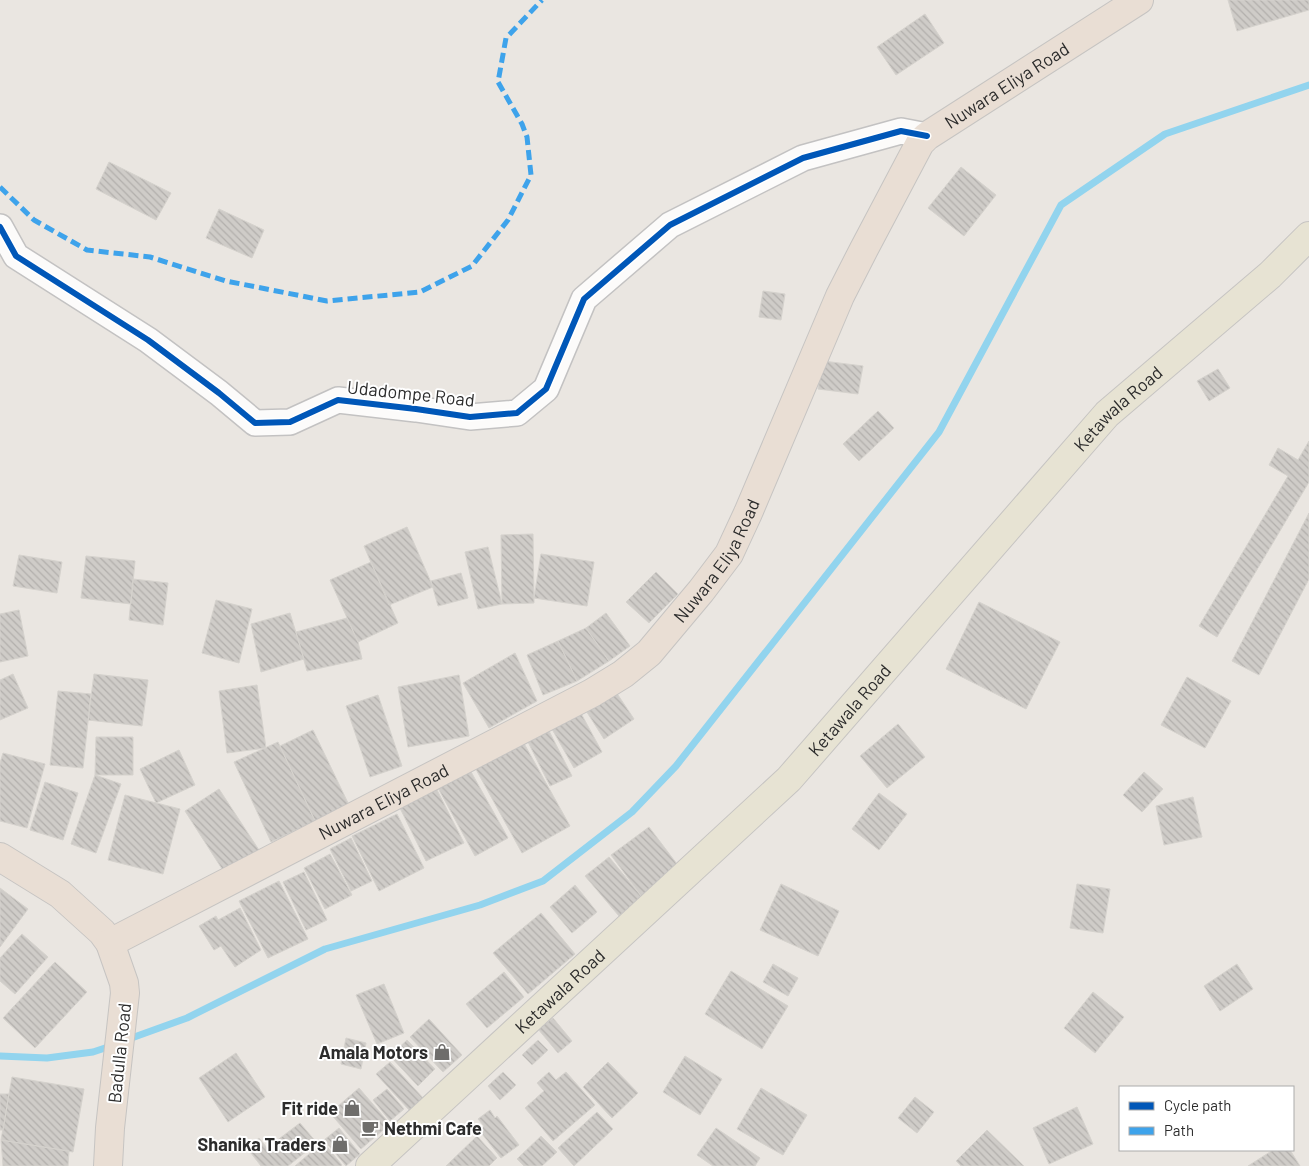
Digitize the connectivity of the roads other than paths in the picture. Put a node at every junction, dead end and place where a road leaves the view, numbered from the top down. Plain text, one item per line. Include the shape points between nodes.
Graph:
1 (1139, 0) edge
2 (927, 136) junction
3 (0, 227) edge
4 (1309, 236) edge
5 (0, 857) edge
6 (110, 943) junction
7 (108, 1166) edge
8 (370, 1166) edge

1 - 2 highway, Nuwara Eliya Road
2 - 3 street, Udadompe Road via 901,131 803,158 670,225 584,299 546,389 517,414 470,417 338,400 290,422 255,423 148,340 16,256
2 - 6 highway, Nuwara Eliya Road via 920,143 840,296 729,554 649,654 592,693
4 - 8 main road, Ketawala Road via 1270,275 1107,414 790,779
5 - 6 highway via 60,894
6 - 7 highway, Badulla Road via 125,993

